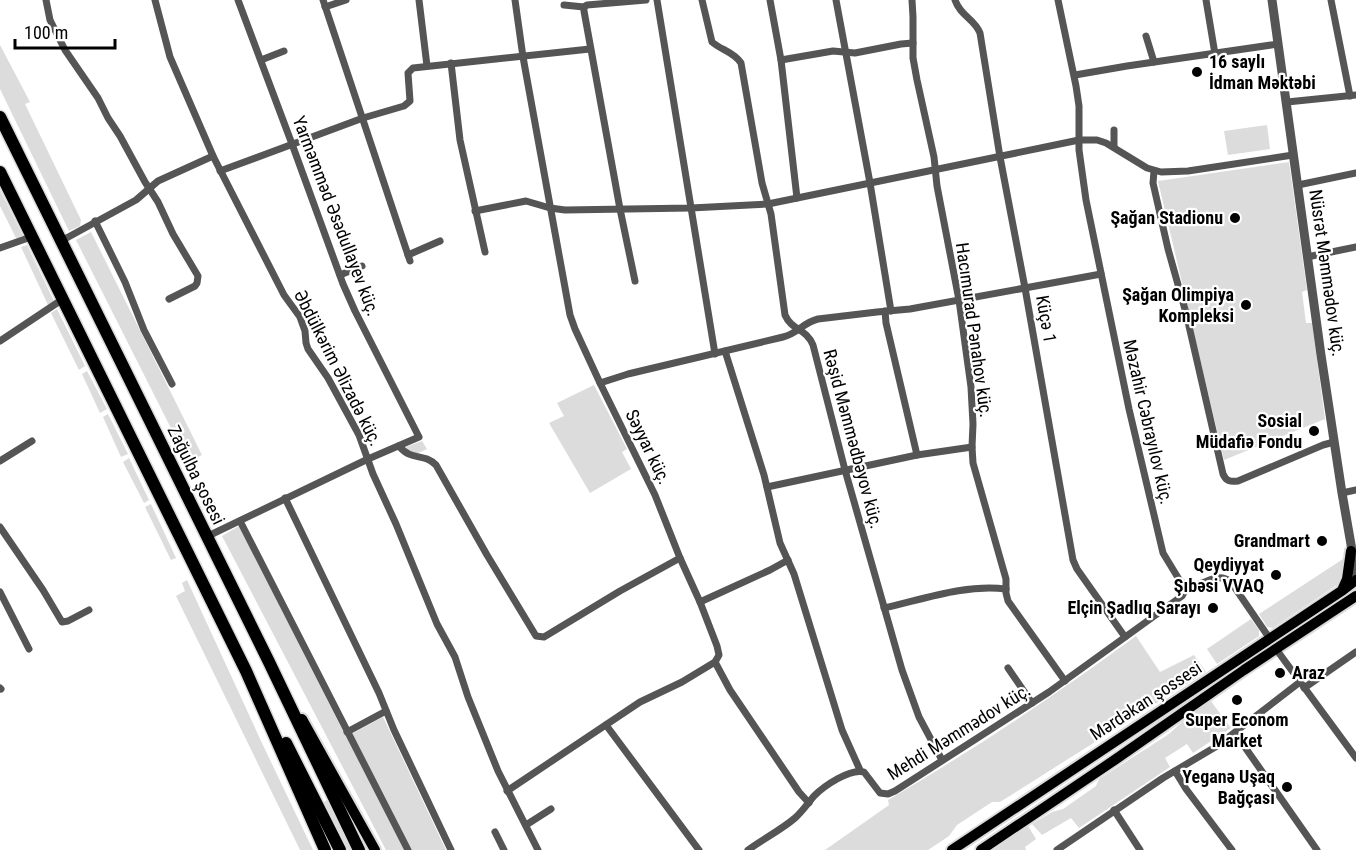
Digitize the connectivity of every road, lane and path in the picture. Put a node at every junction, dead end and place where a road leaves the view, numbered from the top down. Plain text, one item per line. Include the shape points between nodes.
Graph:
1 (46, 0) edge
2 (155, 0) edge
3 (238, 0) edge
4 (346, 0) edge
5 (419, 0) edge
6 (515, 0) edge
7 (646, 0) edge
8 (657, 0) edge
9 (702, 0) edge
10 (770, 0) edge
11 (836, 0) edge
12 (912, 0) edge
13 (954, 0) edge
14 (1059, 0) edge
15 (1206, 0) edge
16 (1272, 0) edge
17 (1331, 0) edge
18 (613, 2) edge
19 (324, 4) edge
20 (564, 5) dead end
21 (584, 7) junction
22 (1146, 36) dead end
23 (913, 44) junction
24 (1278, 44) junction
25 (590, 49) junction
26 (284, 51) dead end
27 (846, 52) junction
28 (1215, 54) junction
29 (523, 57) junction
30 (261, 60) junction
31 (781, 60) junction
32 (1154, 62) junction
33 (451, 63) junction
34 (427, 66) junction
35 (1075, 75) junction
36 (1353, 96) edge
37 (1287, 102) junction
38 (0, 117) edge
39 (363, 118) junction
40 (1114, 130) dead end
41 (1078, 140) junction
42 (292, 144) junction
43 (1114, 147) junction
44 (1293, 155) junction
45 (213, 156) junction
46 (1000, 157) junction
47 (935, 170) junction
48 (220, 171) junction
49 (1154, 171) junction
50 (0, 172) edge
51 (1356, 173) edge
52 (870, 183) junction
53 (1298, 185) junction
54 (149, 188) junction
55 (797, 198) junction
56 (768, 204) junction
57 (550, 208) junction
58 (691, 208) junction
59 (620, 209) junction
60 (475, 211) junction
61 (95, 221) junction
62 (32, 237) junction
63 (62, 240) junction
64 (440, 241) dead end
65 (1356, 247) edge
66 (0, 248) edge
67 (484, 252) dead end
68 (1307, 257) junction
69 (362, 266) dead end
70 (1101, 274) junction
71 (339, 275) junction
72 (635, 281) dead end
73 (1025, 288) junction
74 (169, 299) dead end
75 (63, 300) junction
76 (958, 300) junction
77 (888, 311) junction
78 (799, 329) junction
79 (0, 341) edge
80 (725, 351) junction
81 (715, 354) junction
82 (600, 383) junction
83 (172, 384) dead end
84 (32, 441) dead end
85 (1334, 442) junction
86 (399, 446) junction
87 (972, 447) junction
88 (917, 455) junction
89 (368, 459) junction
90 (0, 461) edge
91 (845, 470) junction
92 (767, 487) junction
93 (1356, 490) edge
94 (1342, 493) junction
95 (285, 498) junction
96 (240, 521) junction
97 (0, 527) edge
98 (206, 537) junction
99 (1354, 554) edge
100 (680, 558) junction
101 (788, 560) junction
102 (1356, 573) edge
103 (1356, 579) edge
104 (1188, 586) junction
105 (1006, 589) junction
106 (1342, 590) junction
107 (0, 592) edge
108 (1356, 596) edge
109 (700, 602) junction
110 (884, 608) junction
111 (89, 610) dead end
112 (1125, 637) junction
113 (1269, 639) junction
114 (29, 649) dead end
115 (1276, 649) junction
116 (1356, 652) edge
117 (269, 662) junction
118 (715, 663) junction
119 (1008, 668) dead end
120 (246, 671) junction
121 (1065, 681) junction
122 (1302, 685) junction
123 (1032, 703) junction
124 (386, 711) junction
125 (606, 725) junction
126 (347, 732) junction
127 (1235, 733) junction
128 (1356, 758) edge
129 (942, 760) junction
130 (860, 770) junction
131 (1175, 771) junction
132 (507, 791) junction
133 (809, 803) junction
134 (551, 809) dead end
135 (1114, 810) junction
136 (526, 825) junction
137 (495, 832) dead end
138 (325, 850) edge
139 (339, 850) edge
140 (359, 850) edge
141 (375, 850) edge
142 (408, 850) edge
143 (451, 850) edge
144 (504, 850) edge
145 (538, 850) edge
146 (699, 850) edge
147 (748, 850) edge
148 (953, 850) edge
149 (981, 850) edge
150 (1057, 850) edge
151 (1140, 850) edge
152 (1232, 850) edge
153 (1317, 850) edge

1 - 54 street via 50,20 64,50 99,98
2 - 45 street, Əbdülkərim Əlizadə küç. via 170,57
3 - 30 street, Yarməmməd Əsədullayev küç.
4 - 19 street
5 - 34 street
6 - 29 street, Səyyar küç.
7 - 18 street
8 - 58 street
9 - 56 street, Rəşid Məmmədbəyov küç. via 712,42 741,63
10 - 31 street
11 - 27 street
12 - 23 street, Hacımurad Pənahov küç.
13 - 46 street, Küçə 1 via 980,33
14 - 35 street, Məzahir Cəbrayılov küç.
15 - 28 street
16 - 24 street, Nüsrət Məmmədov küç.
17 - 36 street
18 - 21 street
19 - 39 street
20 - 21 street
21 - 25 street
22 - 32 street
23 - 27 street
23 - 47 street, Hacımurad Pənahov küç.
24 - 28 street
24 - 37 street, Nüsrət Məmmədov küç.
25 - 29 street
25 - 59 street
26 - 30 street
27 - 31 street
27 - 52 street
28 - 32 street
29 - 33 street
29 - 57 street, Səyyar küç.
30 - 42 street, Yarməmməd Əsədullayev küç.
31 - 55 street
32 - 35 street
33 - 34 street
33 - 60 street via 460,140
34 - 39 street via 408,73 407,104
35 - 41 street, Məzahir Cəbrayılov küç.
36 - 37 street
37 - 44 street, Nüsrət Məmmədov küç.
38 - 63 highway, Zağulba şosesi
39 - 42 street
39 - 64 street via 410,258
40 - 43 street
41 - 43 street via 1097,140
41 - 46 street
41 - 70 street, Məzahir Cəbrayılov küç.
42 - 48 street
42 - 71 street, Yarməmməd Əsədullayev küç.
43 - 49 street
44 - 49 street via 1171,173
44 - 53 street, Nüsrət Məmmədov küç.
45 - 48 street, Əbdülkərim Əlizadə küç.
45 - 54 street
46 - 47 street
46 - 73 street, Küçə 1
47 - 52 street
47 - 76 street, Hacımurad Pənahov küç.
48 - 89 street, Əbdülkərim Əlizadə küç. via 284,296 300,317 308,350 328,378
49 - 85 street via 1153,183 1168,249 1226,479 1238,481
50 - 62 highway
51 - 53 street
52 - 55 street
52 - 77 street
53 - 68 street, Nüsrət Məmmədov küç.
54 - 61 street via 136,200
54 - 74 street via 198,276 195,286
55 - 56 street
56 - 58 street
56 - 78 street, Rəşid Məmmədbəyov küç. via 785,315
57 - 59 street
57 - 60 street via 526,201
57 - 82 street, Səyyar küç. via 570,315
58 - 59 street
58 - 81 street
59 - 72 street
60 - 67 street
61 - 63 street
61 - 83 street
62 - 66 street
62 - 75 highway
63 - 98 highway, Zağulba şosesi
65 - 68 street
68 - 85 street, Nüsrət Məmmədov küç.
69 - 71 street
70 - 73 street
70 - 104 street, Məzahir Cəbrayılov küç. via 1163,553
71 - 86 street, Yarməmməd Əsədullayev küç. via 419,437
73 - 76 street
73 - 112 street, Küçə 1 via 1073,560
75 - 79 street
75 - 120 highway
76 - 77 street
76 - 87 street, Hacımurad Pənahov küç. via 972,400
77 - 78 street via 818,319
77 - 88 street via 886,323
78 - 80 street via 783,338
78 - 91 street, Rəşid Məmmədbəyov küç. via 807,333 813,345
80 - 81 street
80 - 92 street
81 - 82 street
82 - 100 street, Səyyar küç. via 645,473
84 - 90 street
85 - 94 street, Nüsrət Məmmədov küç.
86 - 89 street
86 - 100 street via 406,454 426,458 436,465 536,636 544,637
87 - 88 street
87 - 105 street, Hacımurad Pənahov küç.
88 - 91 street
89 - 95 street
89 - 132 street, Əbdülkərim Əlizadə küç. via 437,624 455,657
91 - 92 street
91 - 110 street, Rəşid Məmmədbəyov küç.
92 - 101 street via 777,534
93 - 94 street
94 - 99 street, Nüsrət Məmmədov küç.
95 - 96 street
95 - 124 street
96 - 98 street
96 - 126 street
97 - 111 street via 62,622
98 - 117 highway, Zağulba şosesi
99 - 102 street, Nüsrət Məmmədov küç.
99 - 106 main road
100 - 109 street, Səyyar küç.
101 - 109 street
101 - 130 street via 842,730
103 - 106 main road, Mərdəkan şossesi
104 - 112 street, Mehdi Məmmədov küç. via 1182,596
104 - 113 street via 1214,578 1228,579
105 - 110 street via 959,590
105 - 121 street, Hacımurad Pənahov küç. via 1008,601
106 - 113 main road, Mərdəkan şossesi
107 - 114 street
108 - 115 main road, Mərdəkan şossesi
109 - 118 street, Səyyar küç. via 719,651
110 - 129 street, Rəşid Məmmədbəyov küç. via 914,704
112 - 121 street, Mehdi Məmmədov küç.
113 - 148 main road, Mərdəkan şossesi
115 - 122 street
115 - 149 main road, Mərdəkan şossesi
116 - 122 street
117 - 140 highway, Zağulba şosesi
117 - 141 main road
118 - 125 street via 640,702
118 - 133 street
119 - 123 street
120 - 138 highway
120 - 139 highway
121 - 123 street, Mehdi Məmmədov küç.
122 - 127 street
122 - 128 street
123 - 129 street, Mehdi Məmmədov küç.
124 - 126 street
124 - 143 street
125 - 132 street
125 - 146 street
126 - 142 street
127 - 131 street
127 - 153 street
129 - 130 street, Mehdi Məmmədov küç. via 888,794 875,789
130 - 133 street, Mehdi Məmmədov küç. via 826,786
131 - 135 street
131 - 152 street
132 - 136 street, Əbdülkərim Əlizadə küç.
133 - 147 street, Mehdi Məmmədov küç. via 794,819
134 - 136 street
135 - 150 street
135 - 151 street
136 - 145 street, Əbdülkərim Əlizadə küç.
137 - 144 street

